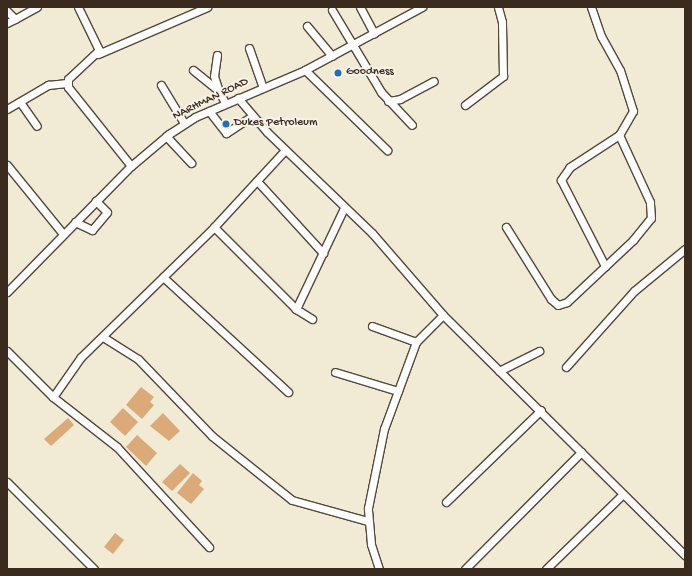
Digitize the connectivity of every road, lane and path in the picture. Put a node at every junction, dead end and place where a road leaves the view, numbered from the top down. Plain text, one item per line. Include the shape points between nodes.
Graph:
1 (37, 7) edge
2 (78, 7) edge
3 (207, 7) edge
4 (360, 7) edge
5 (422, 7) edge
6 (498, 7) edge
7 (592, 7) edge
8 (198, 9) edge
9 (332, 10) dead end
10 (7, 11) edge
11 (15, 19) junction
12 (7, 23) edge
13 (308, 26) dead end
14 (374, 33) junction
15 (354, 43) junction
16 (249, 48) dead end
17 (98, 54) junction
18 (217, 54) dead end
19 (332, 56) junction
20 (193, 70) dead end
21 (305, 70) junction
22 (434, 81) dead end
23 (67, 83) junction
24 (161, 85) dead end
25 (263, 88) junction
26 (219, 91) junction
27 (238, 98) junction
28 (388, 100) junction
29 (20, 102) junction
30 (225, 103) junction
31 (465, 105) dead end
32 (7, 109) edge
33 (209, 111) junction
34 (252, 116) junction
35 (184, 123) junction
36 (412, 125) dead end
37 (37, 126) dead end
38 (619, 135) junction
39 (166, 136) junction
40 (285, 150) junction
41 (387, 150) dead end
42 (191, 163) dead end
43 (7, 165) edge
44 (131, 166) junction
45 (257, 181) junction
46 (96, 201) junction
47 (344, 208) junction
48 (75, 222) junction
49 (214, 227) junction
50 (506, 227) dead end
51 (63, 234) junction
52 (685, 249) edge
53 (323, 253) junction
54 (605, 266) junction
55 (163, 277) junction
56 (8, 290) edge
57 (296, 309) junction
58 (443, 315) junction
59 (312, 319) dead end
60 (372, 326) dead end
61 (103, 338) junction
62 (416, 342) junction
63 (7, 351) edge
64 (538, 351) dead end
65 (566, 366) dead end
66 (499, 371) junction
67 (335, 372) dead end
68 (398, 391) junction
69 (288, 392) dead end
70 (52, 397) junction
71 (541, 410) junction
72 (581, 452) junction
73 (7, 482) edge
74 (622, 495) junction
75 (446, 502) dead end
76 (367, 521) junction
77 (209, 547) dead end
78 (685, 555) edge
79 (548, 568) edge
80 (94, 569) edge
81 (379, 569) edge
82 (465, 569) edge

1 - 11 street
2 - 17 street via 99,45
3 - 8 street
4 - 14 street
5 - 14 street, NARHMAN ROAD
6 - 31 street via 502,22 503,76
7 - 38 street via 601,36 620,70 633,111
8 - 17 street
9 - 15 street
10 - 11 street
11 - 12 street
13 - 19 street
14 - 15 street, NARHMAN ROAD
15 - 19 street, NARHMAN ROAD
15 - 28 street
16 - 25 street
17 - 23 street
18 - 26 street via 214,76
19 - 21 street, NARHMAN ROAD
20 - 26 street
21 - 25 street, NARHMAN ROAD
21 - 41 street
22 - 28 street via 400,100
23 - 29 street via 48,85
23 - 44 street
24 - 35 street
25 - 27 street, NARHMAN ROAD
26 - 30 street
27 - 30 street, NARHMAN ROAD
27 - 34 street
28 - 36 street
29 - 32 street
29 - 37 street
30 - 33 street, NARHMAN ROAD
33 - 34 street via 226,133
33 - 35 street, NARHMAN ROAD
34 - 40 street
35 - 39 street, NARHMAN ROAD
38 - 54 street via 651,213 634,240
38 - 54 street via 570,167 561,180
39 - 42 street
39 - 44 street, NARHMAN ROAD
40 - 45 street
40 - 47 street
43 - 51 street
44 - 46 street, NARHMAN ROAD
45 - 49 street
45 - 53 street
46 - 48 street, NARHMAN ROAD
46 - 48 street via 107,212 92,230
47 - 53 street
47 - 58 street via 381,242
48 - 51 street, NARHMAN ROAD
49 - 55 street
49 - 57 street
50 - 54 street via 558,305
51 - 56 street, NARHMAN ROAD
52 - 65 street via 634,291
53 - 57 street
55 - 61 street
55 - 69 street
57 - 59 street
58 - 62 street
58 - 66 street
60 - 62 street
61 - 70 street via 81,357
61 - 76 street via 138,359 212,436 292,500
62 - 68 street
63 - 70 street
64 - 66 street
66 - 71 street
67 - 68 street
68 - 76 street via 377,456
70 - 77 street via 117,447
71 - 72 street
71 - 75 street
72 - 74 street
72 - 82 street
73 - 80 street
74 - 78 street
74 - 79 street
76 - 81 street

